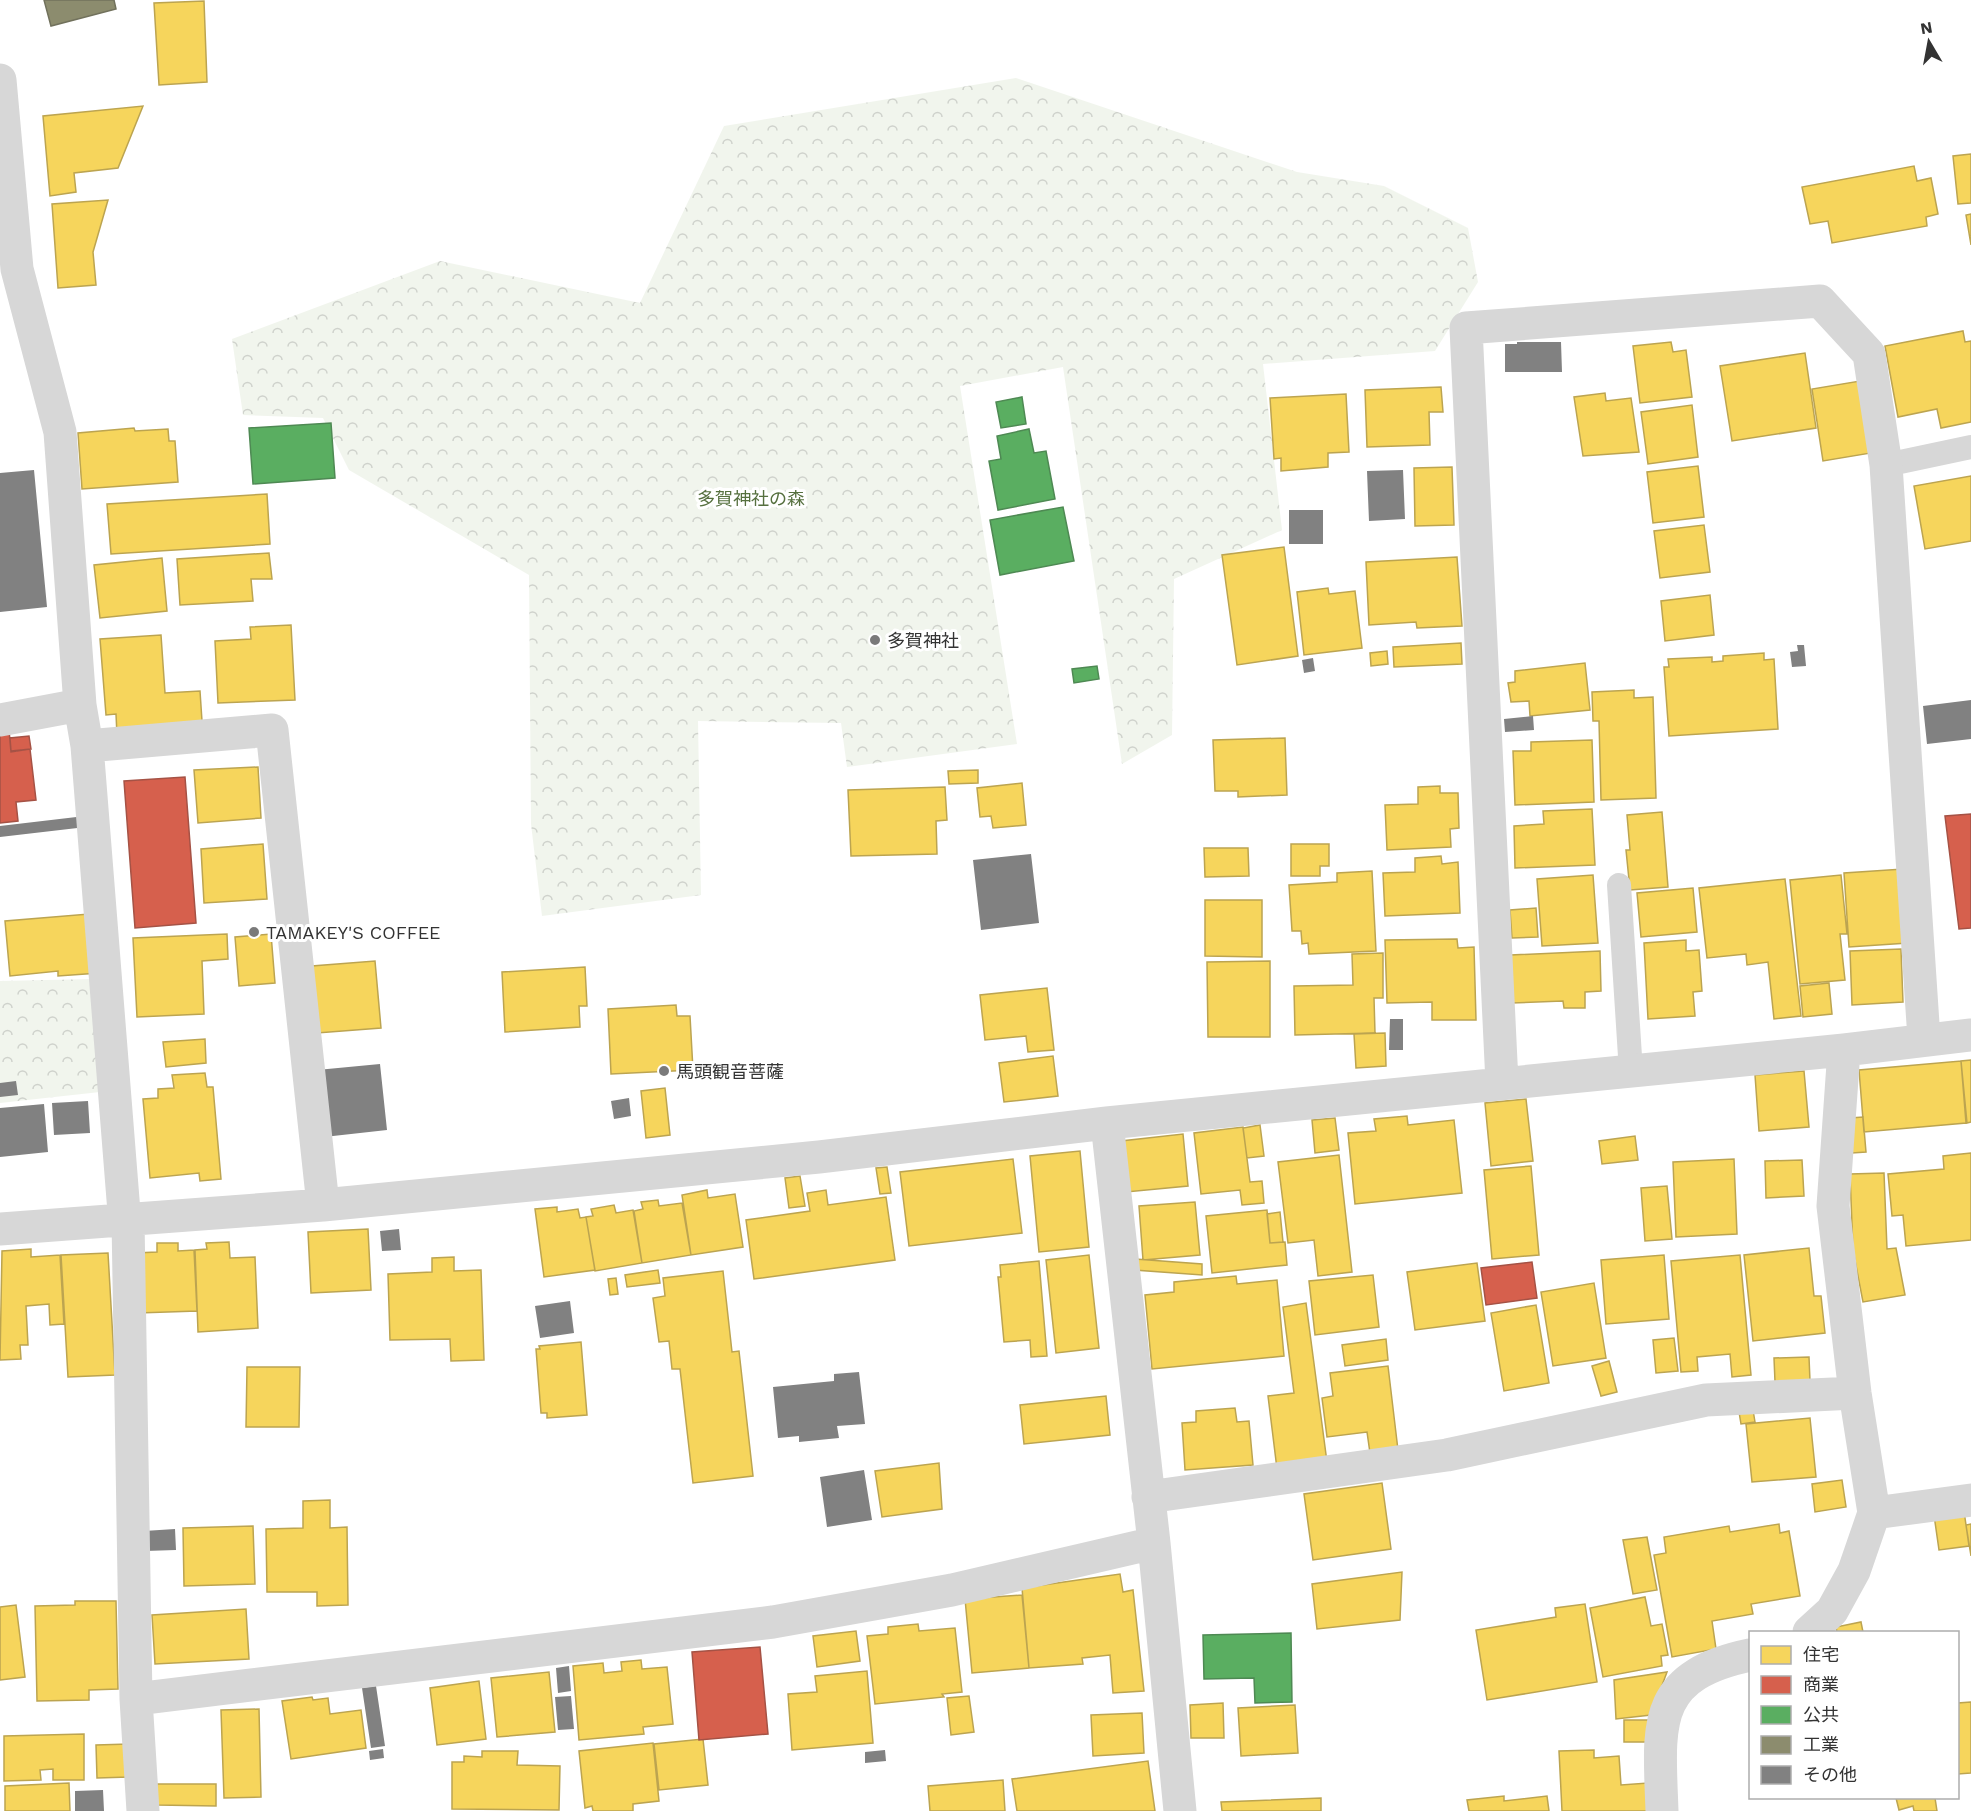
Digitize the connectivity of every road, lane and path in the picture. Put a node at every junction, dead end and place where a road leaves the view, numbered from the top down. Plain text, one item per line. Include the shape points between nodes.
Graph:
1 (0, 80) edge
2 (1971, 447) edge
3 (1886, 465) junction
4 (80, 705) junction
5 (0, 720) edge
6 (87, 746) junction
7 (1619, 885) dead end
8 (1971, 1035) edge
9 (1924, 1039) junction
10 (1844, 1050) junction
11 (1630, 1072) junction
12 (1502, 1083) junction
13 (1107, 1123) junction
14 (323, 1205) junction
15 (128, 1220) junction
16 (0, 1229) edge
17 (1855, 1393) junction
18 (1148, 1497) junction
19 (1971, 1500) edge
20 (1875, 1514) junction
21 (1154, 1543) junction
22 (1810, 1631) edge
23 (1749, 1655) edge
24 (136, 1699) junction
25 (143, 1811) edge
26 (1180, 1811) edge
27 (1662, 1811) edge

1 - 4 street via 16,269 60,432
2 - 3 lane
3 - 9 street
3 - 12 street via 1869,354 1820,301 1466,328
4 - 5 street
4 - 6 street
6 - 14 street via 272,730
6 - 15 street via 123,1200
7 - 11 lane
8 - 9 street
9 - 10 street
10 - 11 street
10 - 17 street via 1833,1206
11 - 12 street
12 - 13 street
13 - 14 street via 819,1157
13 - 18 street
14 - 15 street
15 - 16 street
15 - 24 street
17 - 18 street via 1706,1400 1447,1455
17 - 20 street
18 - 21 street
19 - 20 street
20 - 22 street via 1832,1611
21 - 24 street via 952,1590 773,1622
21 - 26 street
23 - 27 street via 1721,1661 1681,1684 1665,1713 1660,1743
24 - 25 street

